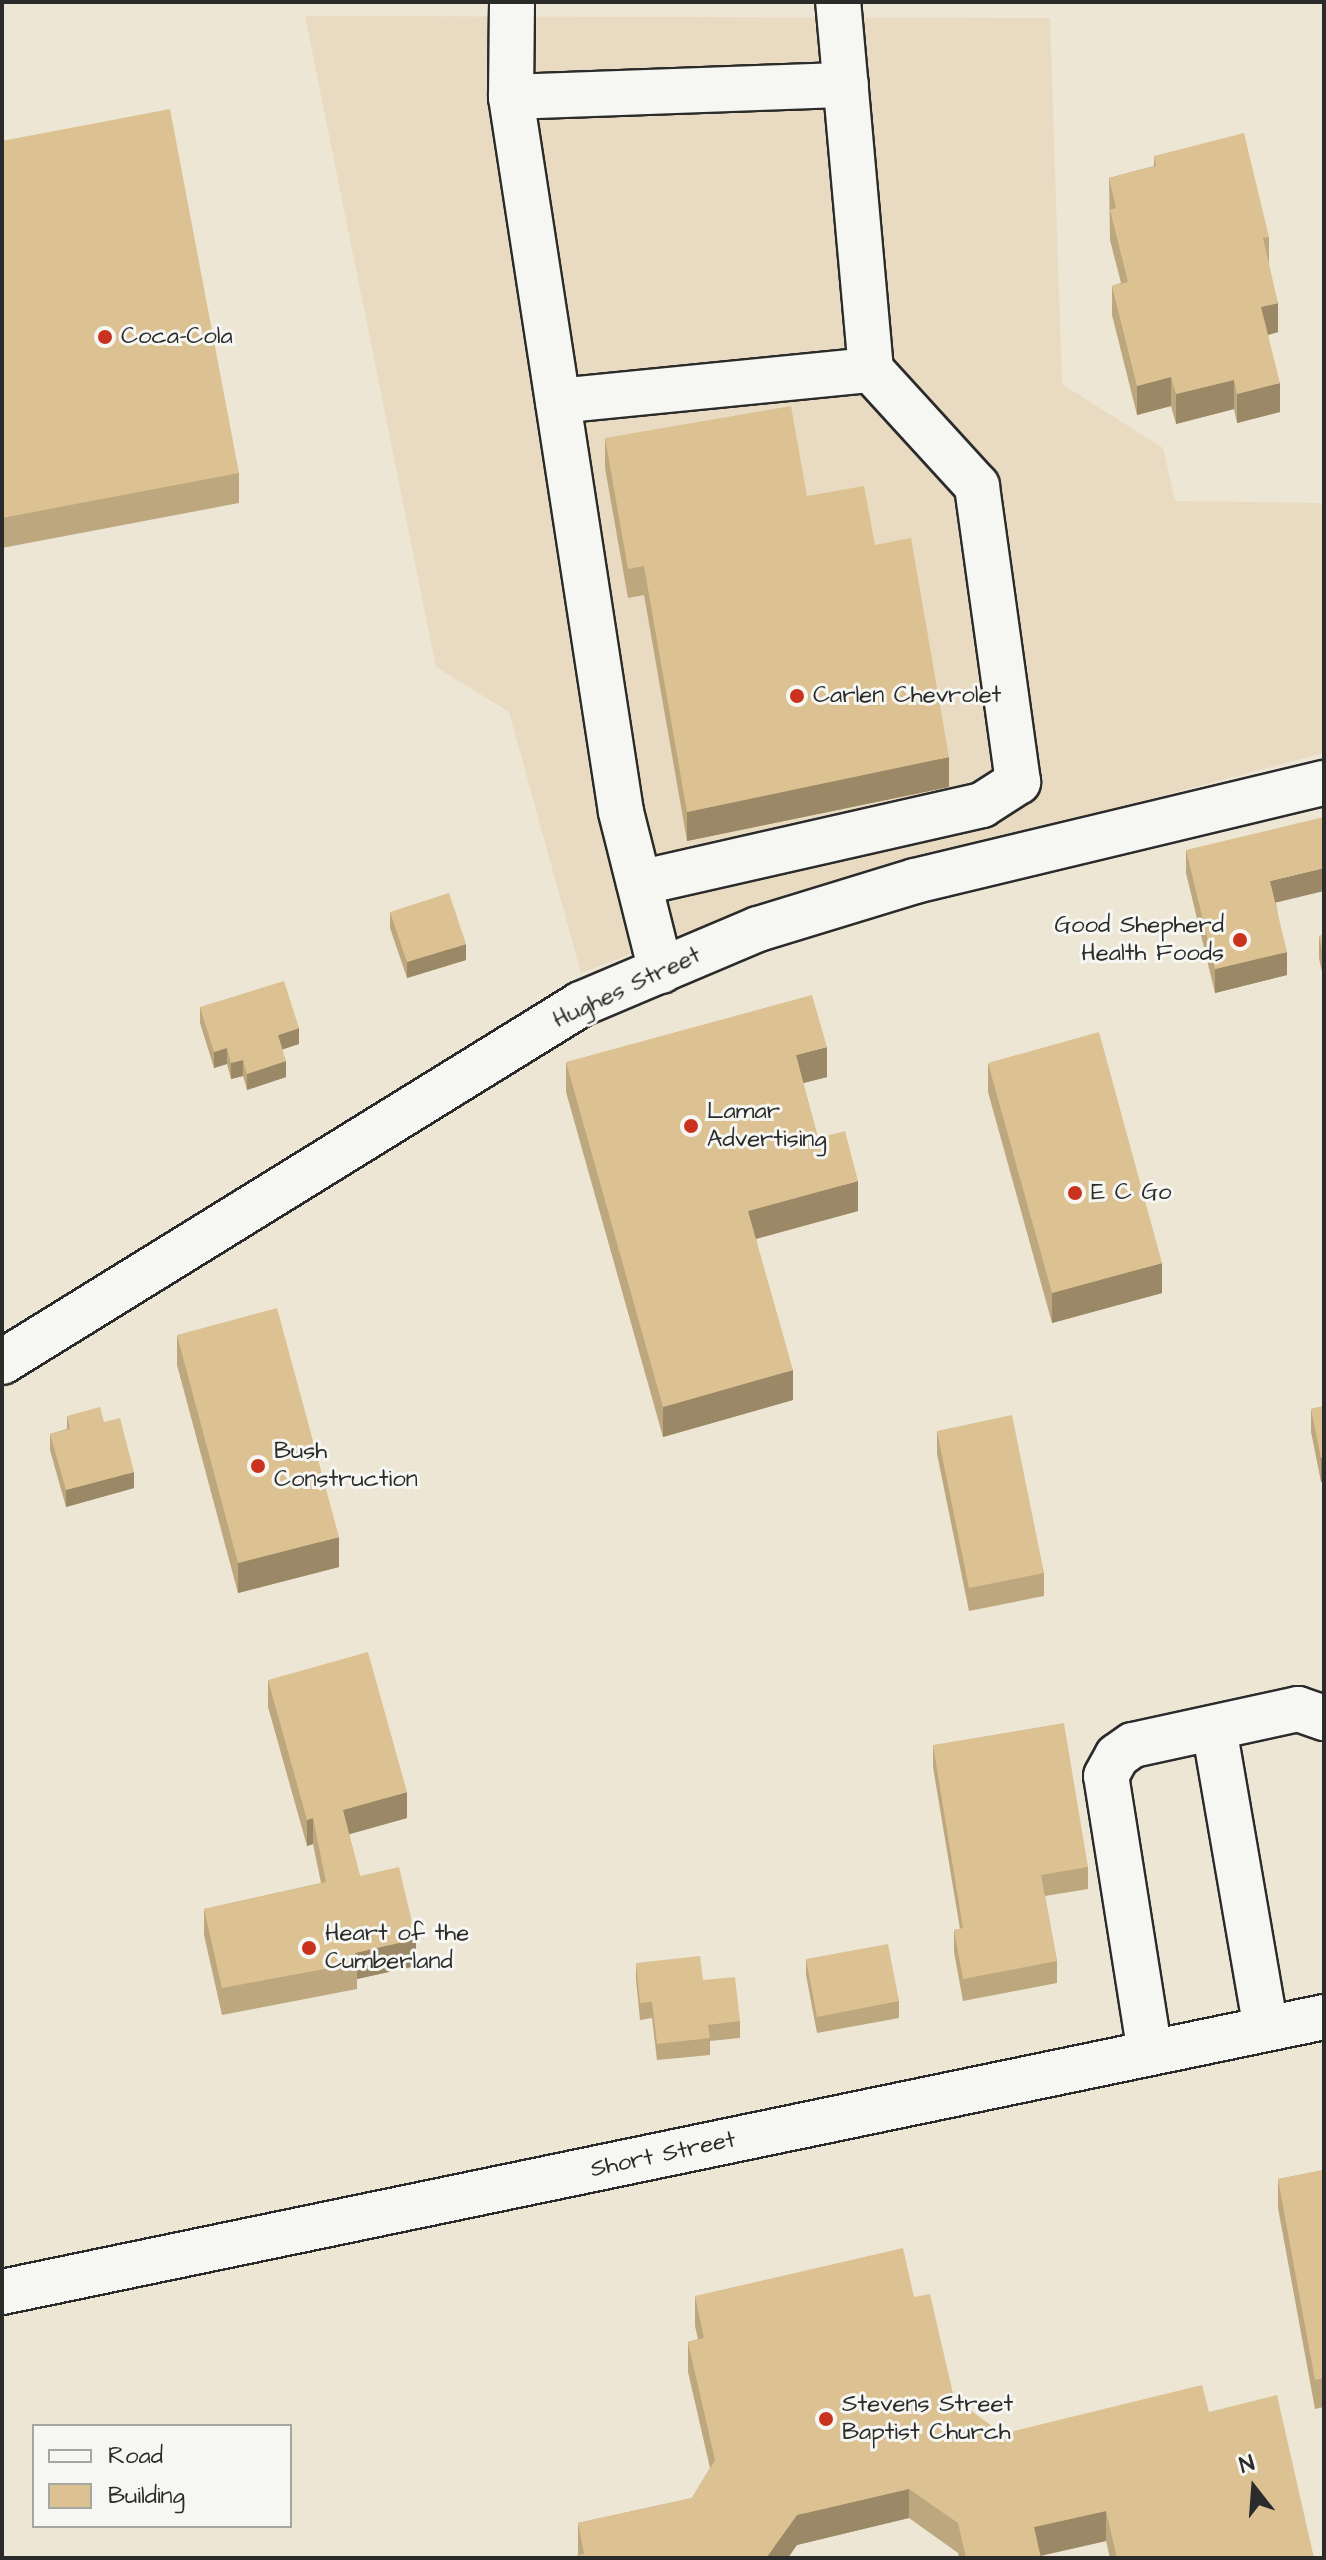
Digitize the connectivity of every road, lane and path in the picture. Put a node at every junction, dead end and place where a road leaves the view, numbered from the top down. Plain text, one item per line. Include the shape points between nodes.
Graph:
1 (512, 2) edge
2 (838, 2) edge
3 (846, 85) junction
4 (511, 97) junction
5 (871, 370) junction
6 (558, 401) junction
7 (1324, 783) edge
8 (639, 883) junction
9 (661, 971) junction
10 (2, 1362) edge
11 (1324, 1718) edge
12 (1214, 1728) junction
13 (1324, 2017) edge
14 (1266, 2029) junction
15 (1150, 2053) junction
16 (2, 2292) edge

1 - 4 street
2 - 3 street
3 - 4 street
3 - 5 street
4 - 6 street
5 - 6 street
5 - 8 street via 977,486 1018,782 982,805
6 - 8 street via 621,812
7 - 9 street, Hughes Street via 915,881 758,929
8 - 9 street
9 - 10 street, Hughes Street via 581,1004
11 - 12 street via 1298,1709
12 - 14 street
12 - 15 street via 1133,1745 1117,1756 1106,1776
13 - 14 street, Short Street
14 - 15 street, Short Street
15 - 16 street, Short Street

